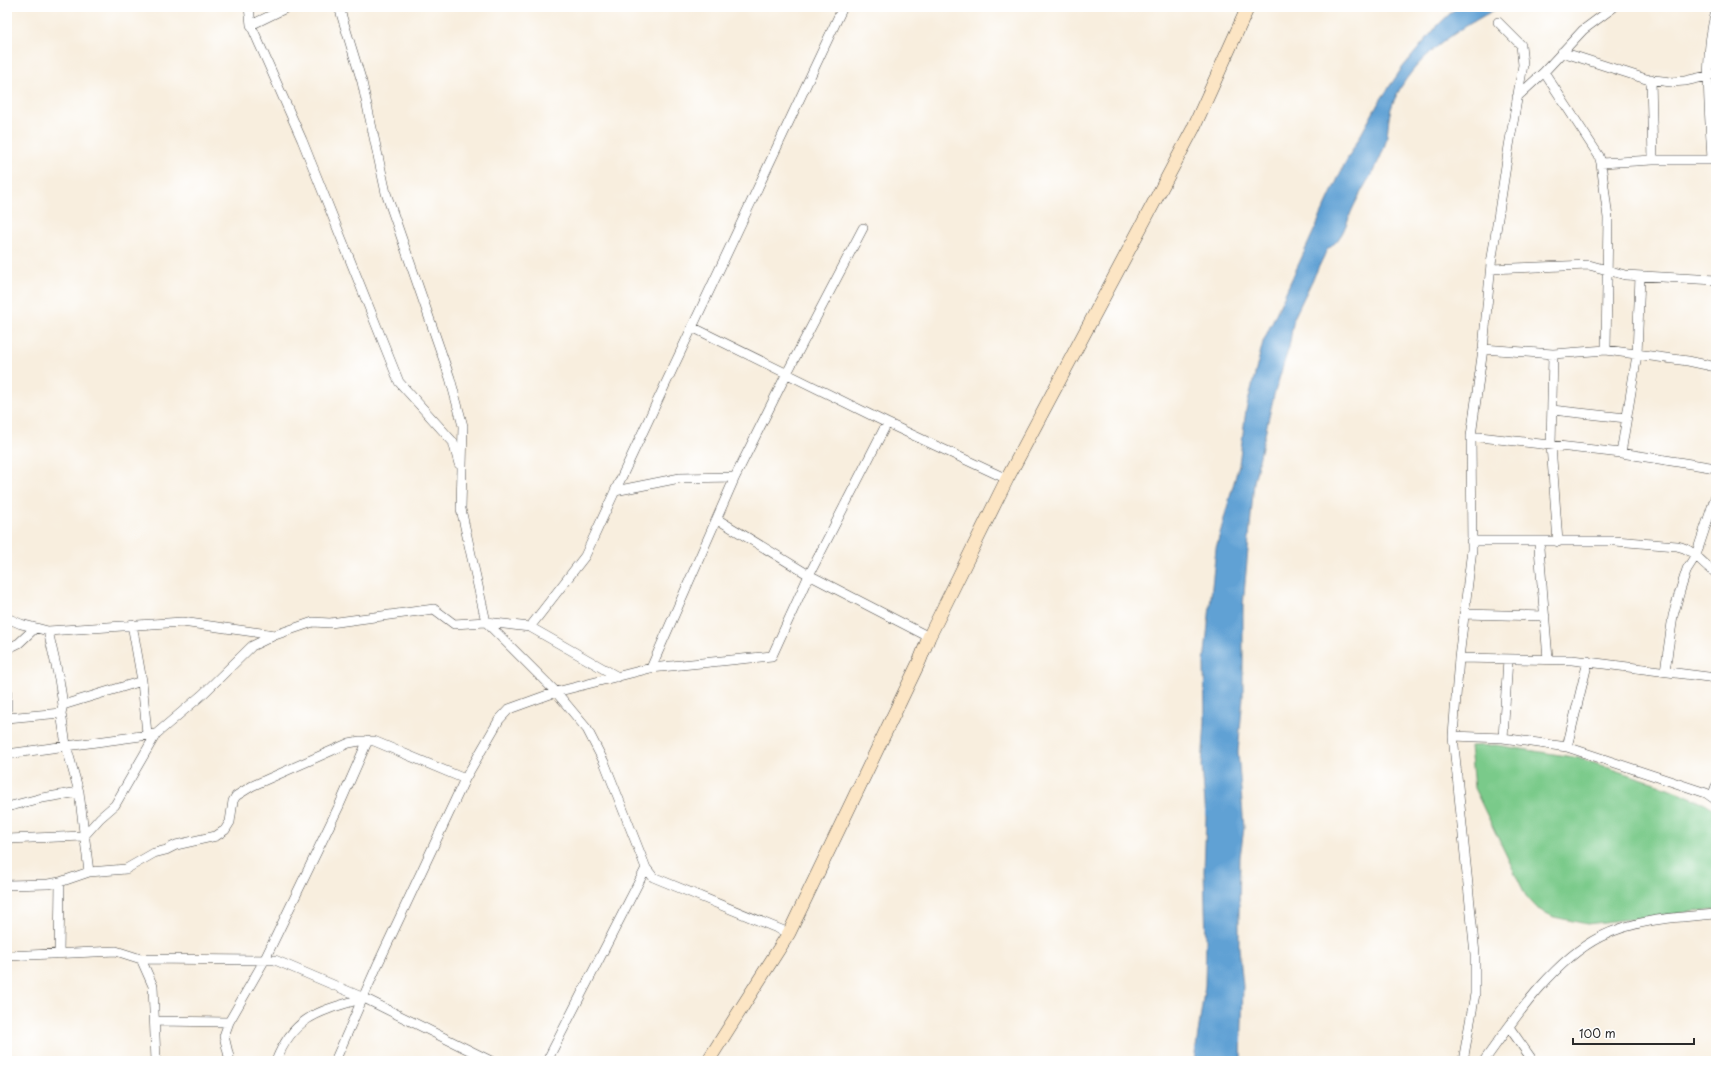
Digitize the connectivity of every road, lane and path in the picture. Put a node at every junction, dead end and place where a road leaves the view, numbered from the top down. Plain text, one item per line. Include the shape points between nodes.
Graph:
1 (249, 7) edge
2 (288, 7) edge
3 (339, 7) edge
4 (843, 7) edge
5 (1248, 7) edge
6 (1614, 7) edge
7 (1716, 11) edge
8 (1498, 22) dead end
9 (250, 25) junction
10 (1562, 52) junction
11 (1544, 72) junction
12 (1713, 74) edge
13 (1651, 79) junction
14 (1517, 97) junction
15 (1653, 160) junction
16 (1714, 160) edge
17 (1601, 162) junction
18 (863, 228) dead end
19 (1491, 269) junction
20 (1606, 270) junction
21 (1640, 276) junction
22 (1716, 280) edge
23 (692, 327) junction
24 (1483, 349) junction
25 (1606, 350) junction
26 (1553, 354) junction
27 (1637, 354) junction
28 (1716, 367) edge
29 (787, 373) junction
30 (1552, 410) junction
31 (1626, 418) junction
32 (887, 423) junction
33 (1471, 436) junction
34 (1551, 445) junction
35 (1621, 453) junction
36 (1716, 468) edge
37 (462, 476) junction
38 (735, 476) junction
39 (1007, 479) junction
40 (615, 491) junction
41 (1716, 495) edge
42 (717, 519) junction
43 (1471, 541) junction
44 (1541, 541) junction
45 (1558, 542) junction
46 (1696, 555) junction
47 (1716, 573) edge
48 (809, 575) junction
49 (1464, 614) junction
50 (1545, 616) junction
51 (7, 618) edge
52 (486, 622) junction
53 (132, 624) junction
54 (530, 627) junction
55 (35, 628) junction
56 (48, 631) junction
57 (275, 635) junction
58 (929, 637) junction
59 (7, 649) edge
60 (1459, 658) junction
61 (1508, 659) junction
62 (1548, 659) junction
63 (1588, 661) junction
64 (651, 668) junction
65 (1665, 671) junction
66 (618, 677) junction
67 (1716, 678) edge
68 (142, 681) junction
69 (556, 692) junction
70 (7, 694) edge
71 (62, 709) junction
72 (7, 718) edge
73 (151, 734) junction
74 (1453, 736) junction
75 (1503, 738) junction
76 (368, 740) junction
77 (66, 745) junction
78 (1568, 746) junction
79 (7, 754) edge
80 (465, 779) junction
81 (1716, 786) edge
82 (79, 792) junction
83 (1714, 798) edge
84 (7, 807) edge
85 (84, 836) junction
86 (7, 839) edge
87 (646, 868) junction
88 (89, 872) junction
89 (60, 882) junction
90 (7, 885) edge
91 (1716, 914) edge
92 (789, 933) junction
93 (59, 954) junction
94 (7, 956) edge
95 (141, 959) junction
96 (264, 961) junction
97 (364, 998) junction
98 (156, 1021) junction
99 (229, 1022) junction
100 (1509, 1027) junction
101 (156, 1061) edge
102 (230, 1061) edge
103 (276, 1061) edge
104 (335, 1061) edge
105 (490, 1061) edge
106 (547, 1061) edge
107 (708, 1061) edge
108 (1463, 1061) edge
109 (1484, 1061) edge
110 (1534, 1061) edge

1 - 9 street
2 - 9 street
3 - 37 street via 362,82 386,193 450,378 463,426
4 - 23 street
5 - 39 street via 1193,129
6 - 10 street via 1583,30
7 - 12 street via 1711,31
8 - 14 street via 1521,45 1523,65
9 - 37 street via 302,140 399,382 453,442
10 - 11 street
10 - 13 street
11 - 14 street
11 - 17 street
12 - 13 street via 1685,81
12 - 16 street
13 - 15 street
14 - 19 street
15 - 16 street
15 - 17 street
17 - 20 street via 1608,218
18 - 29 street
19 - 20 street via 1589,265
19 - 24 street
20 - 21 street
20 - 25 street
21 - 22 street
21 - 27 street
23 - 29 street
23 - 40 street
24 - 26 street
24 - 33 street
25 - 26 street
25 - 27 street
26 - 30 street
27 - 28 street
27 - 31 street
29 - 32 street
29 - 38 street
30 - 31 street
30 - 34 street
31 - 35 street
32 - 39 street
32 - 48 street
33 - 34 street
33 - 43 street
34 - 35 street
34 - 45 street
35 - 36 street
37 - 52 street via 461,510
38 - 40 street via 680,478
38 - 42 street
39 - 58 street
40 - 54 street via 585,556
41 - 46 street
42 - 48 street
42 - 64 street
43 - 44 street
43 - 49 street
44 - 45 street
44 - 50 street
45 - 46 street via 1615,541 1677,546 1685,547
46 - 47 street
46 - 65 street via 1687,569 1673,616
48 - 58 street
48 - 64 street via 772,656
49 - 50 street
49 - 60 street
50 - 62 street
51 - 55 street
52 - 54 street
52 - 57 street via 454,624 434,609 330,623 313,622
52 - 69 street
53 - 56 street
53 - 57 street via 182,622
53 - 68 street
54 - 66 street
55 - 56 street
55 - 59 street via 19,643
56 - 71 street via 59,679
57 - 73 street via 252,646 203,694
58 - 92 street
60 - 61 street
60 - 74 street
61 - 62 street
61 - 75 street
62 - 63 street
63 - 65 street
63 - 78 street
64 - 66 street
65 - 67 street
66 - 69 street
68 - 71 street
68 - 73 street
69 - 80 street via 509,709 499,720
69 - 87 street via 587,729 605,764
70 - 72 street
71 - 72 street
71 - 77 street
73 - 77 street
73 - 85 street via 115,805
74 - 75 street
74 - 108 street via 1475,954 1475,994
75 - 78 street
76 - 80 street
76 - 88 street via 349,743 236,796 231,818 225,830 216,836 154,853 126,869
76 - 96 street
77 - 79 street
77 - 82 street
78 - 83 street
80 - 97 street
81 - 83 street
82 - 84 street
82 - 85 street
85 - 86 street
85 - 88 street
87 - 92 street via 653,877
87 - 106 street
88 - 89 street
89 - 90 street
89 - 93 street
91 - 100 street via 1650,922 1600,937 1559,968
92 - 107 street
93 - 94 street
93 - 95 street via 116,951
95 - 96 street
95 - 98 street via 153,986
96 - 97 street via 275,960
96 - 99 street
97 - 103 street via 319,1011 296,1027 282,1046
97 - 104 street
97 - 105 street
98 - 99 street
98 - 101 street
99 - 102 street via 224,1036
100 - 109 street
100 - 110 street

